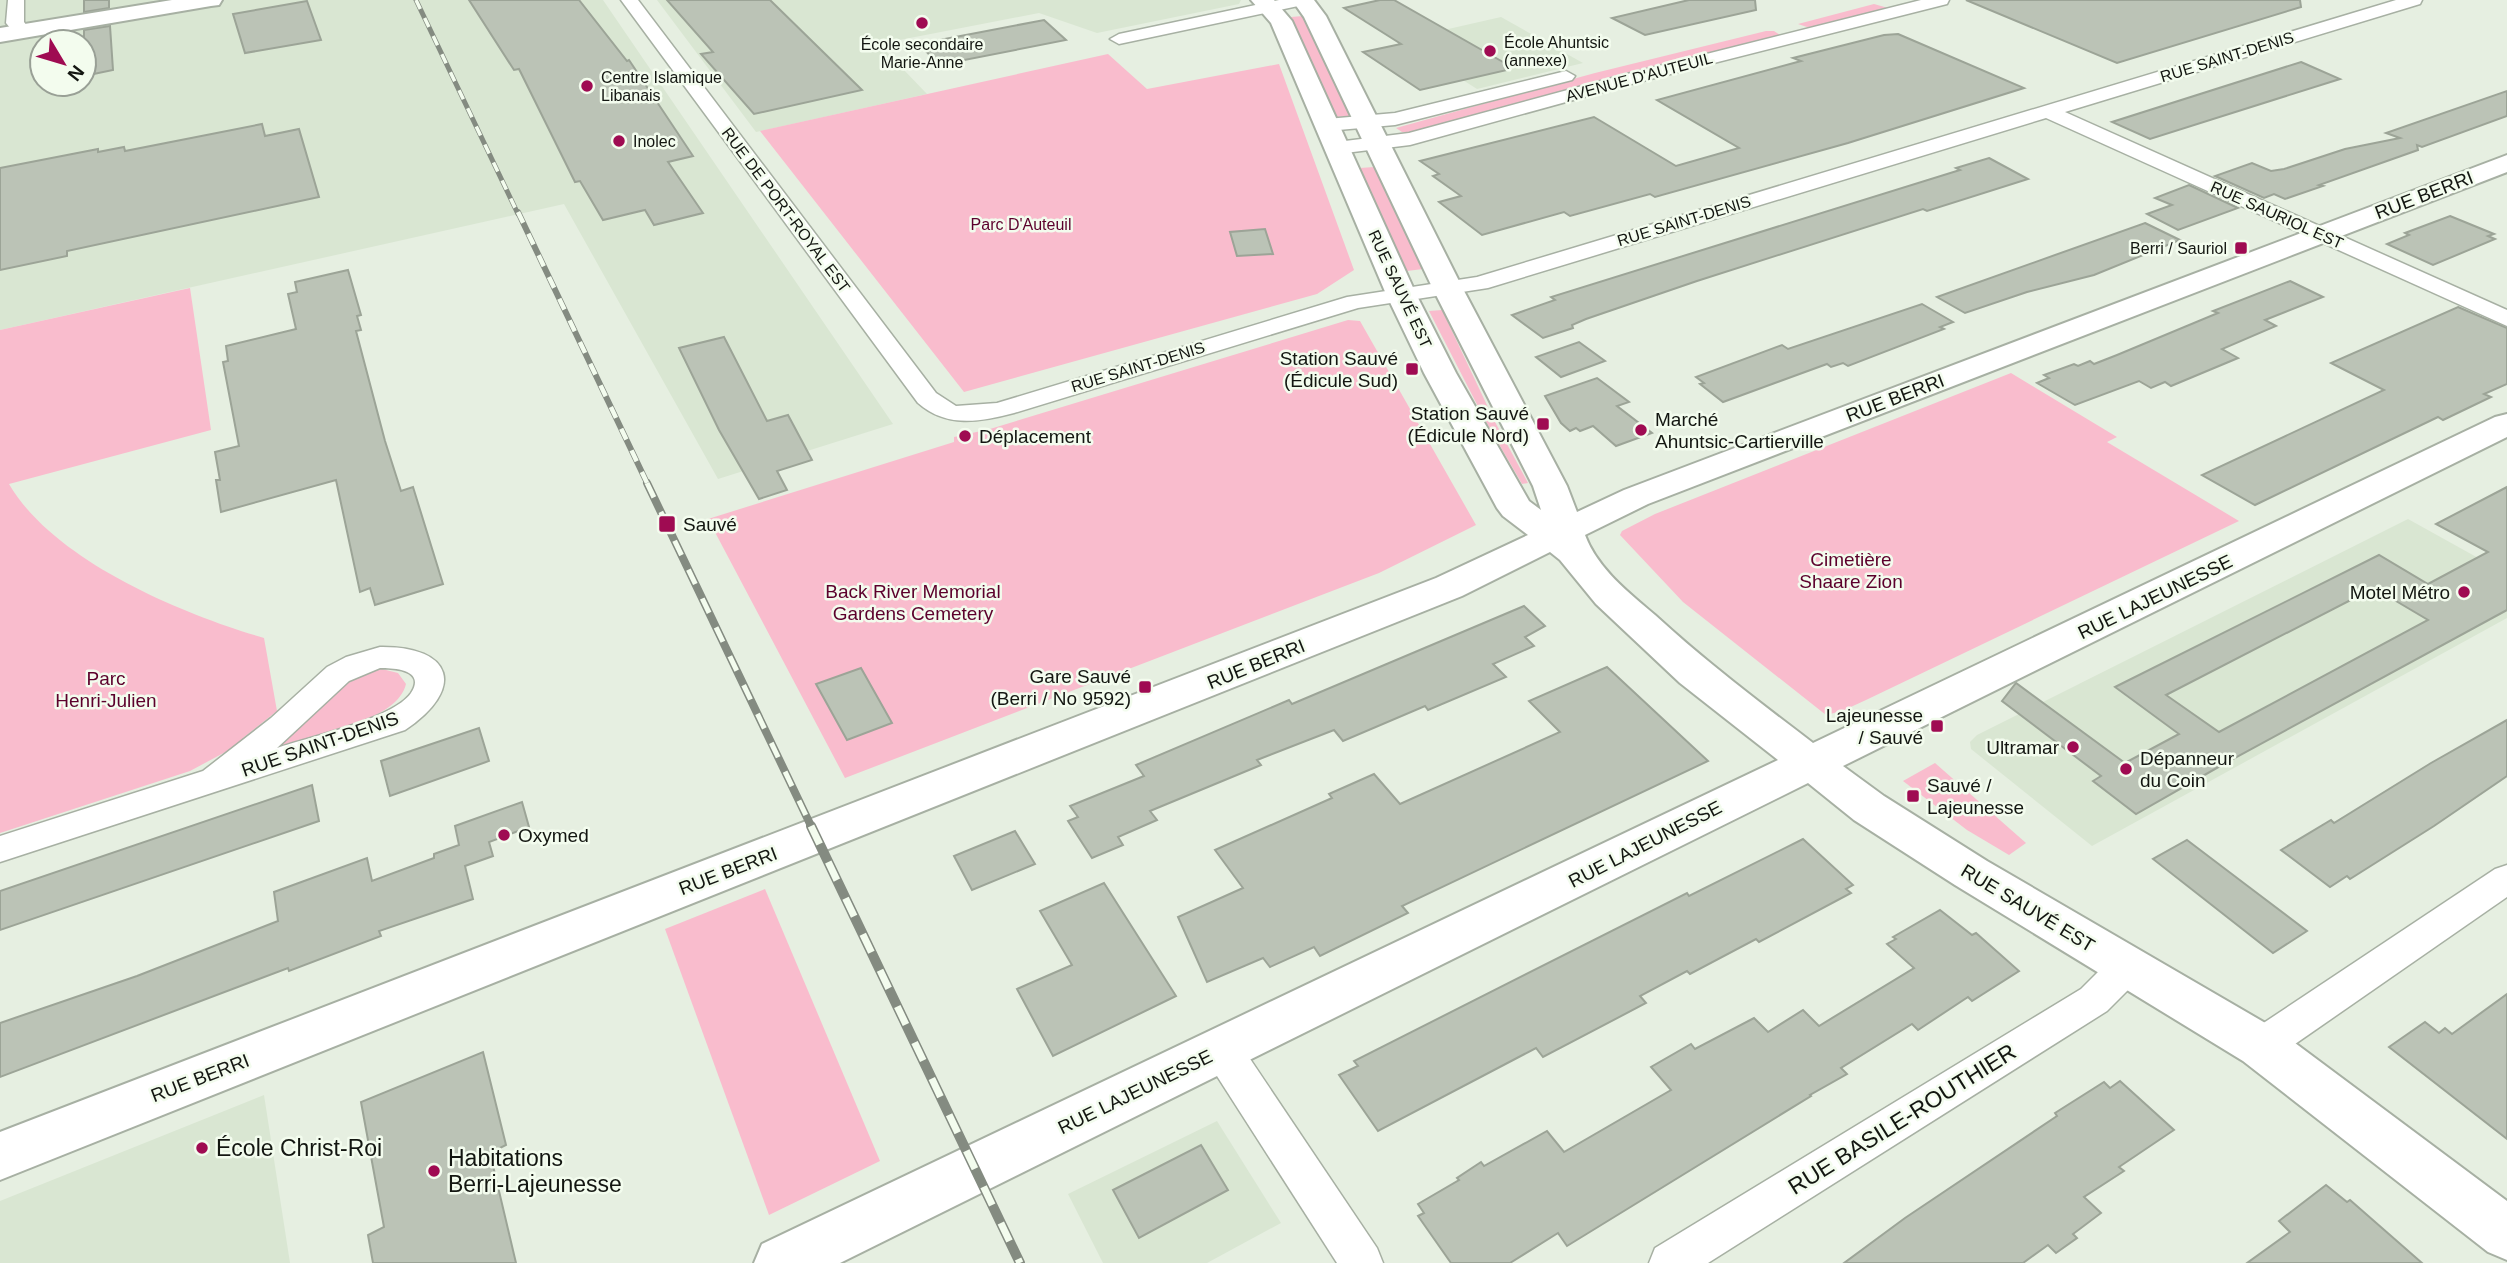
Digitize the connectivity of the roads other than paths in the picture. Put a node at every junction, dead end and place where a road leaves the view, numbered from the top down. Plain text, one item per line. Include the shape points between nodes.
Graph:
1 (16, 0) edge
2 (211, 0) edge
3 (629, 0) edge
4 (1303, 0) edge
5 (1872, 0) edge
6 (1941, 0) edge
7 (2414, 0) edge
8 (1266, 4) edge
9 (11, 33) edge
10 (1119, 39) dead end
11 (1648, 55) dead end
12 (1581, 72) dead end
13 (2047, 111) junction
14 (1373, 133) junction
15 (1332, 137) junction
16 (2507, 163) edge
17 (2319, 234) junction
18 (1448, 289) junction
19 (1401, 294) junction
20 (2507, 319) edge
21 (949, 413) joint
22 (2507, 424) edge
23 (1564, 540) junction
24 (1808, 763) junction
25 (216, 778) junction
26 (0, 849) edge
27 (2507, 879) edge
28 (2127, 967) junction
29 (2261, 1046) junction
30 (1222, 1050) junction
31 (0, 1156) edge
32 (2507, 1234) edge
33 (782, 1263) edge
34 (1362, 1263) edge
35 (1670, 1263) edge

1 - 9 street
2 - 9 main road
3 - 21 street, RUE DE PORT-ROYAL EST via 927,398
4 - 8 street
4 - 14 main road, RUE SAUVÉ EST
5 - 11 street, AVENUE D'AUTEUIL
6 - 14 street, AVENUE D'AUTEUIL via 1410,139
7 - 13 street, RUE SAINT-DENIS
8 - 10 street
8 - 15 main road, RUE SAUVÉ EST via 1281,21
12 - 14 street, AVENUE D'AUTEUIL via 1395,118
13 - 17 street, RUE SAURIOL EST
13 - 18 street, RUE SAINT-DENIS
14 - 15 street, AVENUE D'AUTEUIL
14 - 18 main road, RUE SAUVÉ EST
15 - 19 main road, RUE SAUVÉ EST
16 - 17 main road, RUE BERRI
17 - 20 street, RUE SAURIOL EST
17 - 23 main road, RUE BERRI via 1636,497
18 - 19 street, RUE SAINT-DENIS
18 - 23 main road, RUE SAUVÉ EST via 1550,486
19 - 21 street, RUE SAINT-DENIS via 1355,302 1005,408
19 - 23 main road, RUE SAUVÉ EST via 1515,508
22 - 24 main road, RUE LAJEUNESSE
23 - 24 main road, RUE SAUVÉ EST via 1609,595 1653,638
23 - 31 main road, RUE BERRI
24 - 28 main road, RUE SAUVÉ EST via 1918,841
24 - 30 main road, RUE LAJEUNESSE
25 - 25 street, RUE SAINT-DENIS via 394,722 425,697 428,672 421,663 401,656 354,664
25 - 26 street, RUE SAINT-DENIS
27 - 29 street
28 - 29 main road, RUE SAUVÉ EST
28 - 35 street, RUE BASILE-ROUTHIER via 2094,1000
29 - 32 main road, RUE SAUVÉ EST
30 - 33 main road, RUE LAJEUNESSE
30 - 34 street

